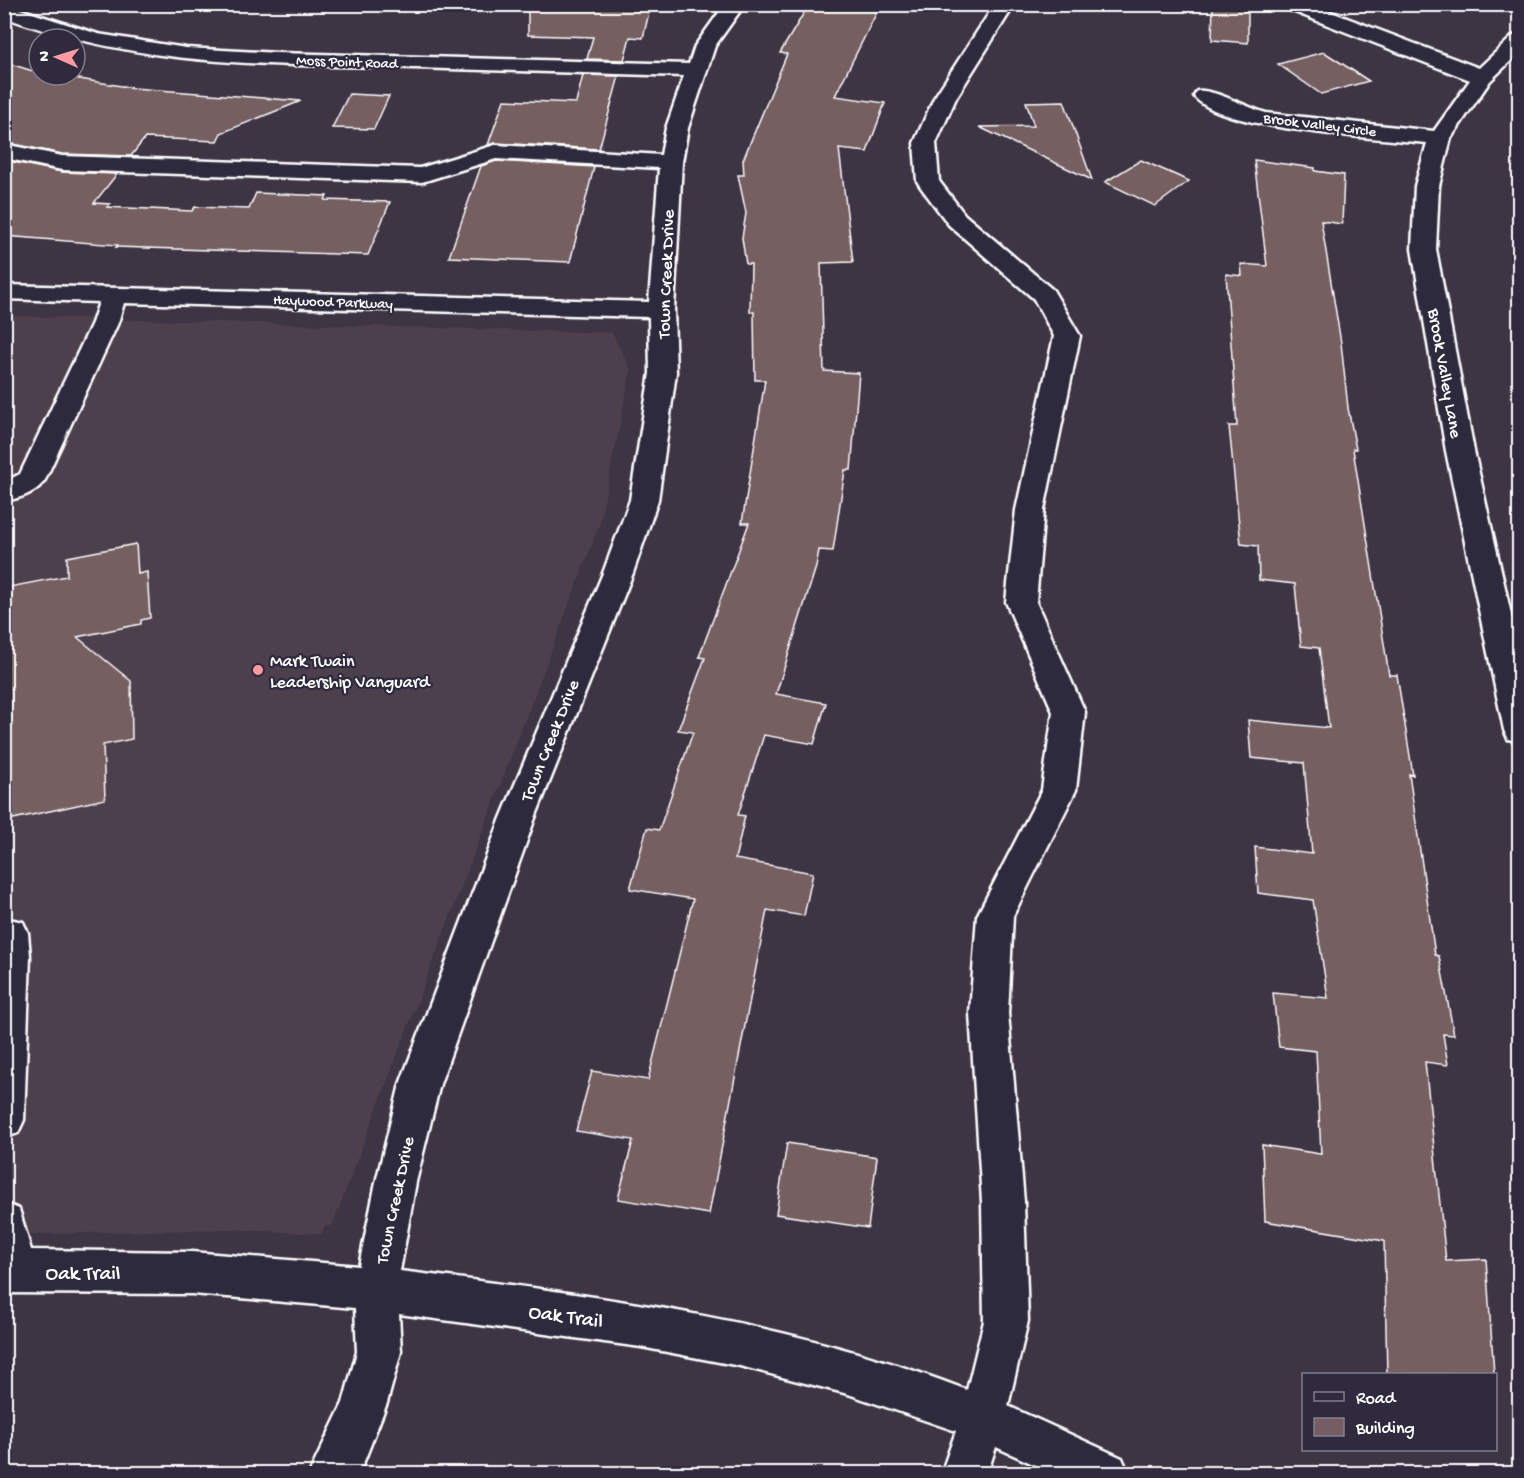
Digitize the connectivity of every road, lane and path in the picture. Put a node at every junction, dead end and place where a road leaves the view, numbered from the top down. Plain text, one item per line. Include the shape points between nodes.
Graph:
1 (735, 4) edge
2 (1005, 4) edge
3 (1291, 4) edge
4 (4, 10) edge
5 (1520, 40) edge
6 (696, 70) junction
7 (1482, 77) junction
8 (1205, 96) dead end
9 (1440, 138) junction
10 (4, 151) edge
11 (671, 162) junction
12 (4, 292) edge
13 (114, 295) junction
14 (661, 310) junction
15 (4, 491) edge
16 (1520, 730) edge
17 (4, 933) edge
18 (4, 1120) edge
19 (4, 1223) edge
20 (9, 1272) edge
21 (376, 1287) junction
22 (982, 1420) junction
23 (332, 1473) edge
24 (964, 1473) edge
25 (1106, 1473) edge

1 - 6 street, Town Creek Drive via 716,28
2 - 22 street via 945,98 925,143 928,181 957,220 1044,295 1067,336 1030,510 1021,602 1070,712 1059,790 996,916 989,1013 1003,1202 1006,1322
3 - 7 street
4 - 6 street, Moss Point Road via 92,39 196,57
5 - 7 street, Brook Valley Lane
6 - 11 street, Town Creek Drive via 677,128
7 - 9 street, Brook Valley Lane
8 - 9 street, Brook Valley Circle via 1264,119
9 - 16 street, Brook Valley Lane via 1427,186 1424,249 1461,451
10 - 11 street via 62,164 422,175 495,152
11 - 14 street, Town Creek Drive
12 - 13 street, Haywood Parkway
13 - 14 street, Haywood Parkway
13 - 15 street via 105,323 31,480
14 - 21 street, Town Creek Drive via 663,373 644,500 518,818 420,1084
17 - 18 street via 10,933 12,956
19 - 20 street
20 - 21 street, Oak Trail via 203,1272
21 - 22 street, Oak Trail via 688,1333 808,1362 932,1400
21 - 23 street, Town Creek Drive via 379,1352 365,1403
22 - 24 street
22 - 25 street, Oak Trail

